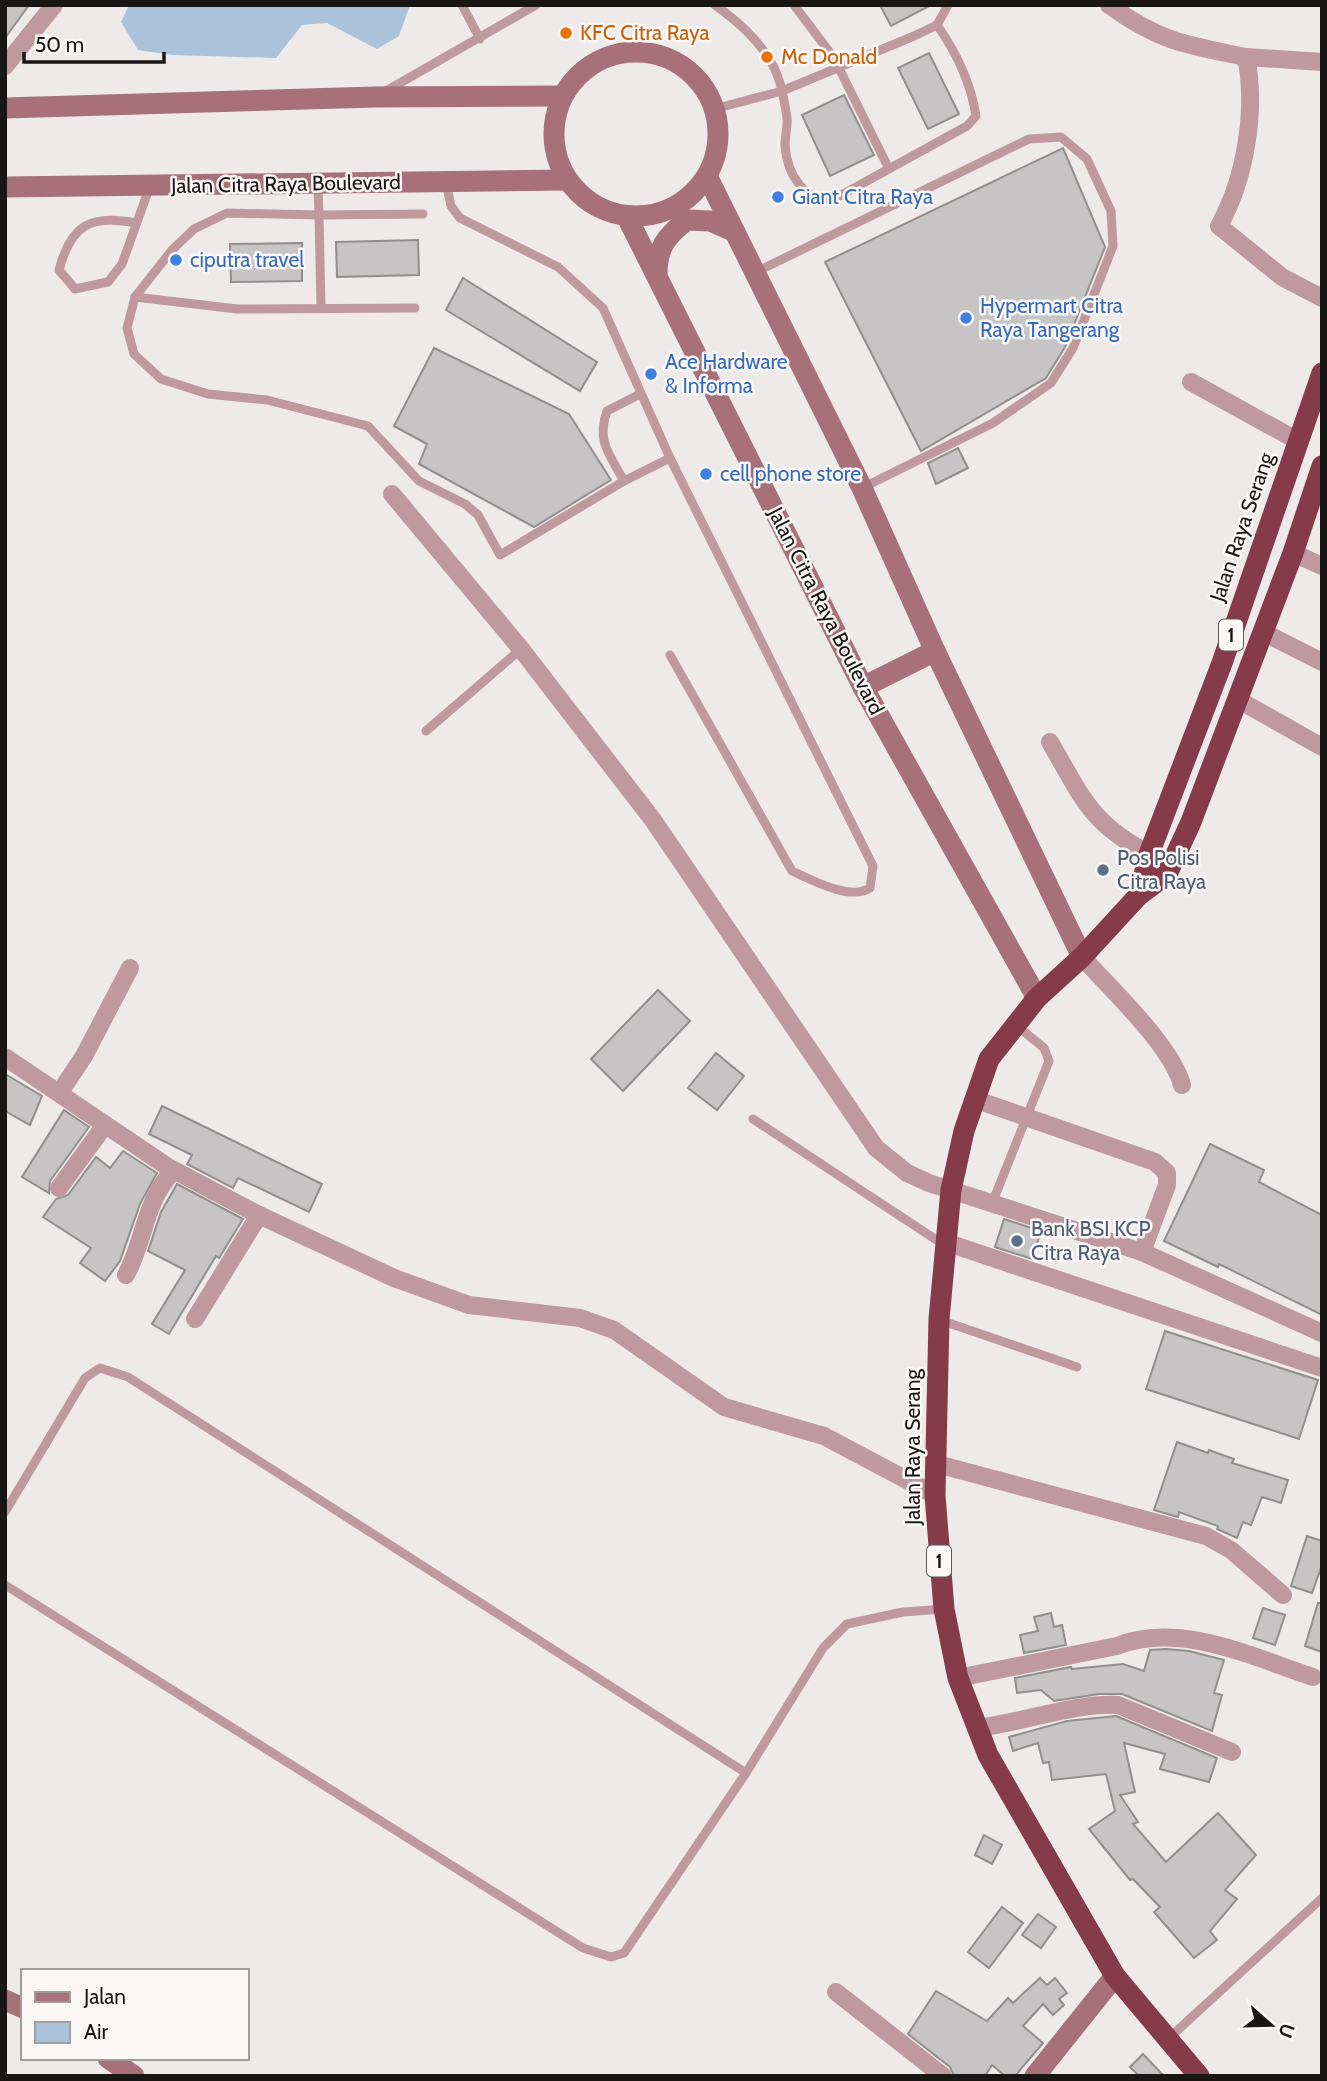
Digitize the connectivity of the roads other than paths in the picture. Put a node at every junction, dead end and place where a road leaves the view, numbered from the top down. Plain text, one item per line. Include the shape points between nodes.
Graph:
1 (54, 5) edge
2 (462, 5) edge
3 (536, 5) edge
4 (715, 5) edge
5 (794, 5) edge
6 (948, 5) edge
7 (1109, 5) edge
8 (937, 25) junction
9 (480, 39) junction
10 (1247, 57) junction
11 (1322, 62) edge
12 (5, 66) edge
13 (839, 67) junction
14 (782, 91) junction
15 (562, 96) junction
16 (375, 97) junction
17 (5, 108) edge
18 (714, 109) junction
19 (889, 169) junction
20 (707, 176) junction
21 (566, 180) junction
22 (446, 182) junction
23 (318, 185) junction
24 (150, 186) junction
25 (5, 187) edge
26 (423, 214) dead end
27 (318, 215) junction
28 (627, 217) junction
29 (136, 223) junction
30 (735, 232) junction
31 (755, 273) junction
32 (657, 278) junction
33 (135, 297) junction
34 (1322, 298) edge
35 (321, 308) junction
36 (415, 308) dead end
37 (1322, 373) edge
38 (1191, 382) dead end
39 (640, 394) junction
40 (1297, 441) junction
41 (670, 458) junction
42 (1322, 466) edge
43 (624, 481) junction
44 (862, 488) junction
45 (392, 494) dead end
46 (1316, 500) edge
47 (1293, 553) junction
48 (1322, 566) edge
49 (1263, 632) junction
50 (521, 649) junction
51 (935, 651) junction
52 (670, 655) dead end
53 (1322, 662) edge
54 (863, 687) junction
55 (1237, 699) junction
56 (426, 731) dead end
57 (1050, 741) dead end
58 (1322, 747) edge
59 (1149, 854) junction
60 (1139, 895) junction
61 (1082, 957) junction
62 (130, 968) dead end
63 (1037, 998) junction
64 (1014, 1024) junction
65 (5, 1057) edge
66 (1182, 1085) dead end
67 (60, 1092) junction
68 (974, 1099) junction
69 (753, 1119) dead end
70 (1027, 1120) junction
71 (105, 1125) junction
72 (173, 1171) junction
73 (59, 1188) dead end
74 (951, 1189) junction
75 (993, 1201) junction
76 (260, 1215) junction
77 (944, 1243) junction
78 (1142, 1252) junction
79 (126, 1275) dead end
80 (195, 1319) dead end
81 (939, 1319) junction
82 (1322, 1332) edge
83 (1077, 1367) dead end
84 (1322, 1368) edge
85 (937, 1464) junction
86 (935, 1495) junction
87 (5, 1512) edge
88 (5, 1585) edge
89 (1283, 1595) dead end
90 (944, 1609) junction
91 (1313, 1677) dead end
92 (958, 1678) junction
93 (976, 1728) junction
94 (1232, 1752) dead end
95 (746, 1773) junction
96 (1322, 1898) edge
97 (1115, 1976) junction
98 (836, 1992) dead end
99 (5, 2000) edge
100 (21, 2007) edge
101 (1167, 2039) junction
102 (111, 2060) edge
103 (134, 2076) edge
104 (943, 2076) edge
105 (1035, 2076) edge
106 (1199, 2076) edge

1 - 12 street
2 - 9 lane
3 - 9 lane
4 - 14 lane via 742,24 771,62
5 - 13 lane
6 - 8 lane
7 - 10 street via 1149,33
8 - 13 lane
8 - 19 lane via 973,95 976,116 967,126
9 - 16 lane
10 - 11 street
10 - 34 street via 1250,104 1244,164 1219,226 1282,277
13 - 14 lane
13 - 19 lane
14 - 18 lane
14 - 19 lane via 785,146 793,176 809,195 823,201 836,198
15 - 16 main road
15 - 18 main road via 578,75 600,59 625,52 651,52 676,61 697,78
15 - 21 main road via 554,124 555,153
16 - 17 main road
18 - 20 main road via 717,151
20 - 28 main road via 673,209
20 - 30 main road
21 - 22 main road, Jalan Citra Raya Boulevard
21 - 28 main road via 582,198 603,211
22 - 23 main road, Jalan Citra Raya Boulevard
22 - 39 lane via 451,206 460,218 558,268 603,308
23 - 24 main road, Jalan Citra Raya Boulevard
23 - 27 lane
24 - 25 main road, Jalan Citra Raya Boulevard
24 - 29 lane
26 - 27 lane
27 - 33 lane via 228,213 194,229
27 - 35 lane
28 - 32 main road, Jalan Citra Raya Boulevard
29 - 29 lane via 122,264 107,282 75,289 58,271 65,248 87,222 110,218
30 - 31 main road
30 - 32 main road via 710,221 687,220 670,233 657,253
31 - 44 main road
31 - 44 lane via 1030,139 1060,137 1087,159 1111,211 1113,246 1073,348 1051,383 993,423
32 - 54 main road, Jalan Citra Raya Boulevard
33 - 35 lane via 237,309
33 - 43 lane via 127,328 134,354 161,379 208,394 267,400 368,426 419,481 478,515 500,555
35 - 36 lane
37 - 40 highway, Jalan Raya Serang / 1
38 - 40 street
39 - 41 lane
39 - 43 lane via 607,411 602,423 600,436
40 - 59 highway, Jalan Raya Serang / 1 via 1222,663
41 - 43 lane
41 - 52 lane via 873,866 870,888 849,891 792,870
42 - 46 highway, Jalan Raya Serang / 1
44 - 51 main road
45 - 50 street
46 - 47 highway, Jalan Raya Serang / 1
47 - 48 street
47 - 49 highway, Jalan Raya Serang / 1
49 - 53 street
49 - 55 highway, Jalan Raya Serang / 1
50 - 56 lane
50 - 74 street via 653,820 876,1148 907,1173
51 - 54 main road
51 - 61 main road
54 - 63 main road, Jalan Citra Raya Boulevard
55 - 58 street
55 - 60 highway, Jalan Raya Serang / 1 via 1167,874
57 - 59 street via 1087,806 1109,831
59 - 60 highway, Jalan Raya Serang / 1
60 - 61 highway, Jalan Raya Serang / 1
61 - 63 highway, Jalan Raya Serang / 1
61 - 66 street via 1165,1052
62 - 67 street
63 - 64 highway, Jalan Raya Serang / 1
64 - 68 highway, Jalan Raya Serang / 1 via 989,1059
64 - 70 lane via 1044,1048 1048,1061
65 - 67 street
67 - 71 street
68 - 70 street
68 - 74 highway, Jalan Raya Serang / 1
69 - 77 lane
70 - 75 lane
70 - 78 street via 1155,1162 1167,1173 1167,1185
71 - 72 street
71 - 73 street
72 - 76 street
72 - 79 street via 142,1223 138,1253
74 - 75 street
74 - 77 highway, Jalan Raya Serang / 1
75 - 78 street
76 - 80 street
76 - 86 street via 394,1278 469,1305 580,1318 614,1330 724,1407 824,1436
77 - 81 highway, Jalan Raya Serang / 1
77 - 84 street
78 - 82 street
81 - 83 lane
81 - 85 highway, Jalan Raya Serang / 1
85 - 86 highway, Jalan Raya Serang / 1
85 - 89 street via 1206,1536 1231,1550
86 - 90 highway, Jalan Raya Serang / 1
87 - 95 lane via 85,1378 100,1368 128,1377
88 - 95 lane via 583,1948 611,1957 624,1953
90 - 92 highway, Jalan Raya Serang / 1
90 - 95 lane via 903,1612 847,1625 823,1648
91 - 92 street via 1162,1635
92 - 93 highway, Jalan Raya Serang / 1
93 - 94 street via 1101,1704 1118,1705
93 - 97 highway, Jalan Raya Serang / 1 via 1008,1793
96 - 101 lane
97 - 101 highway, Jalan Raya Serang / 1
97 - 105 main road
98 - 104 street
99 - 100 main road
101 - 106 highway, Jalan Raya Serang / 1
102 - 103 main road

